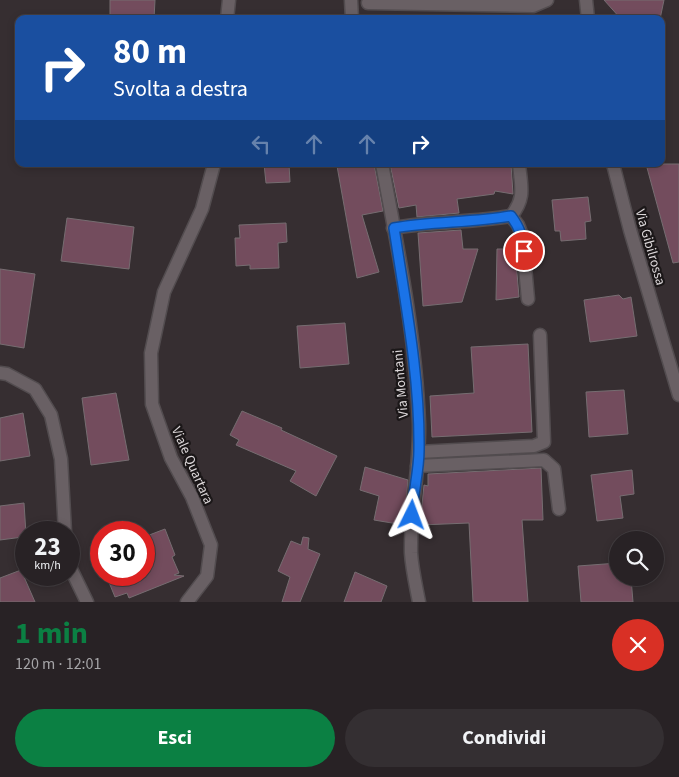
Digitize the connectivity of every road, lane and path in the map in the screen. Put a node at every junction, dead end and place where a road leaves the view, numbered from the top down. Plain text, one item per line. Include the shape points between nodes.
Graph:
1 (229, 0) edge
2 (351, 0) edge
3 (547, 0) edge
4 (586, 0) edge
5 (368, 3) dead end
6 (227, 15) edge
7 (352, 15) edge
8 (588, 15) edge
9 (213, 167) edge
10 (383, 167) edge
11 (518, 167) edge
12 (615, 167) edge
13 (511, 216) junction
14 (394, 228) junction
15 (528, 299) dead end
16 (540, 335) dead end
17 (0, 373) edge
18 (679, 395) edge
19 (419, 452) junction
20 (417, 466) junction
21 (559, 509) dead end
22 (64, 521) edge
23 (79, 586) edge
24 (87, 602) edge
25 (187, 602) edge
26 (419, 602) edge

1 - 6 street
2 - 7 street
3 - 5 street via 534,6
4 - 8 street
9 - 25 street, Viale Quartara via 202,209 164,292 151,353 152,404 171,458 192,496 211,545 207,576
10 - 14 street, Via Montani
11 - 13 street via 522,198
12 - 18 street, Via Gibilrossa
13 - 14 street
13 - 15 street via 522,235
14 - 19 street, Via Montani via 411,340
16 - 19 street via 544,442 534,446
17 - 22 street via 35,390 51,415 61,459
19 - 20 street, Via Montani
20 - 21 street via 544,460 554,469
20 - 26 street, Via Montani via 411,554
23 - 24 street

